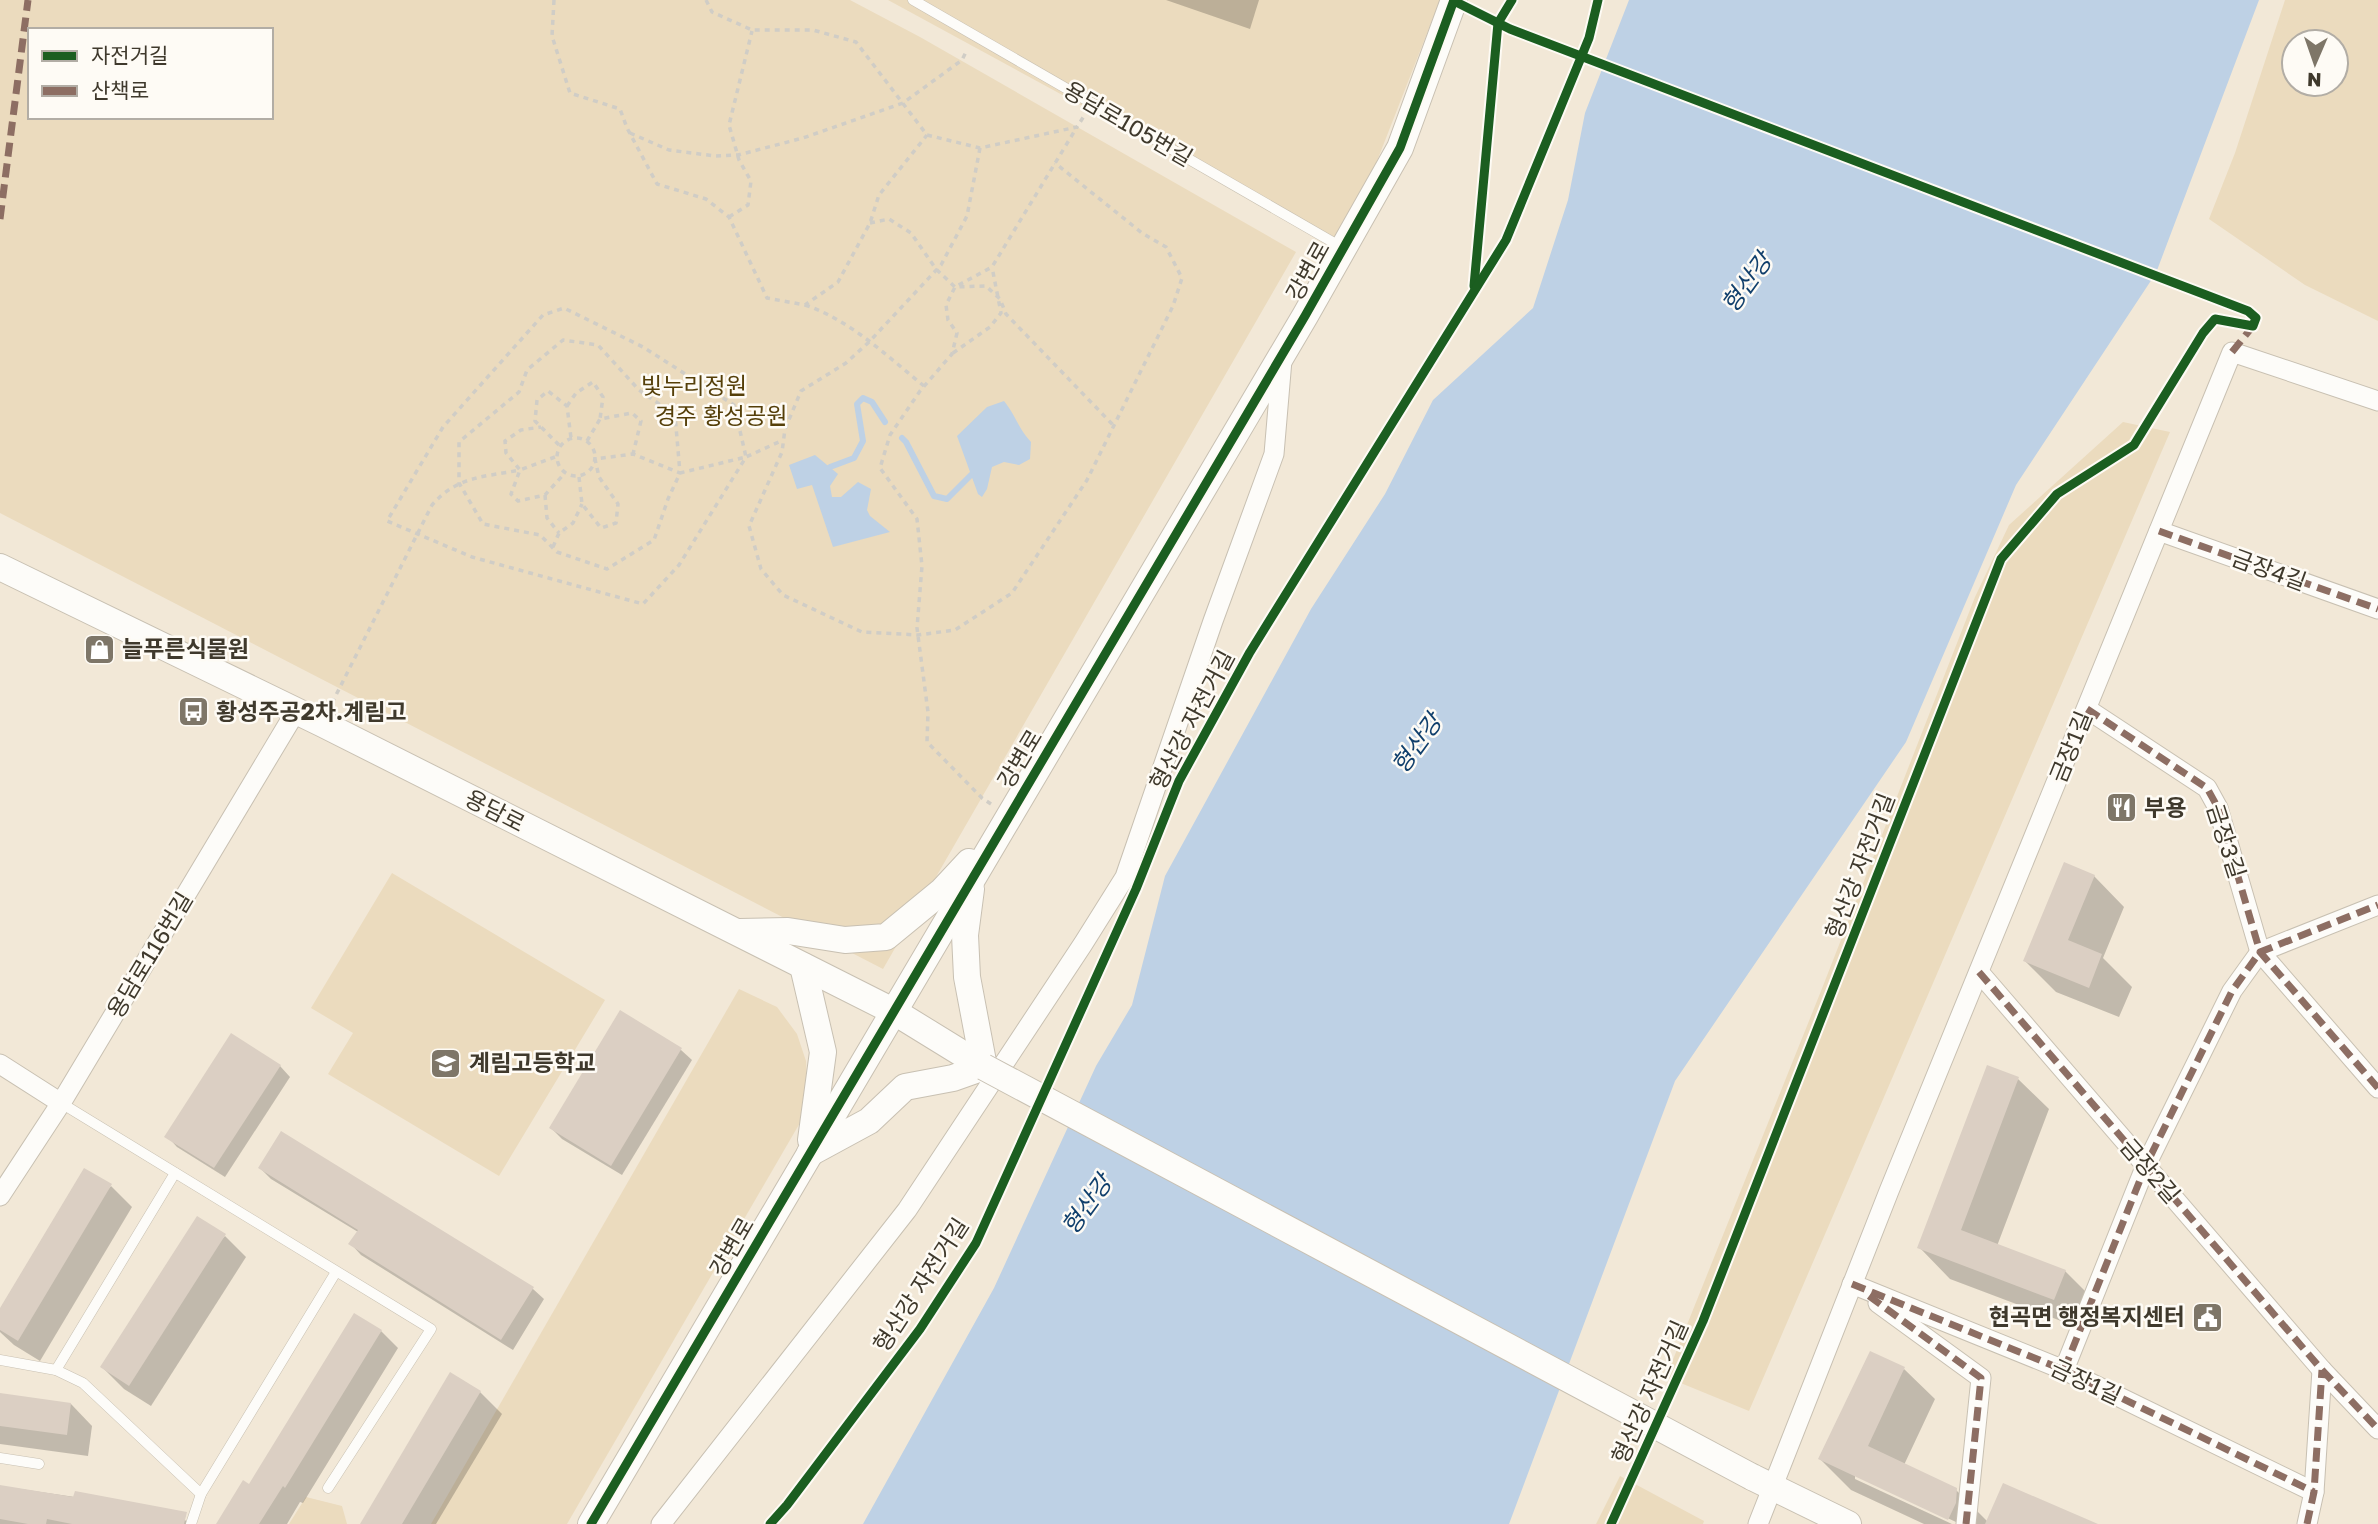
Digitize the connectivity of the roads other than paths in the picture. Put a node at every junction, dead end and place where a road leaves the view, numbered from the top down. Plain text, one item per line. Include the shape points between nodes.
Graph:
1 (913, 0) edge
2 (1454, 0) edge
3 (1343, 248) junction
4 (1283, 355) junction
5 (2378, 401) edge
6 (2159, 531) junction
7 (0, 567) edge
8 (2378, 609) edge
9 (2087, 709) junction
10 (296, 711) junction
11 (1006, 821) junction
12 (972, 878) junction
13 (2378, 905) edge
14 (735, 932) junction
15 (2260, 952) junction
16 (803, 966) junction
17 (1979, 972) junction
18 (893, 1011) junction
19 (0, 1064) edge
20 (984, 1067) junction
21 (2378, 1088) edge
22 (61, 1103) junction
23 (809, 1154) junction
24 (2146, 1165) junction
25 (175, 1173) junction
26 (0, 1196) edge
27 (336, 1272) junction
28 (1852, 1284) junction
29 (0, 1360) edge
30 (56, 1370) junction
31 (2064, 1370) junction
32 (2322, 1370) junction
33 (2378, 1429) edge
34 (0, 1458) edge
35 (39, 1464) dead end
36 (1762, 1482) junction
37 (328, 1488) dead end
38 (2314, 1492) junction
39 (201, 1494) junction
40 (191, 1524) edge
41 (591, 1524) edge
42 (661, 1524) edge
43 (1758, 1524) edge
44 (1848, 1524) edge
45 (1966, 1524) edge
46 (2307, 1524) edge

1 - 3 lane, 용담로105번길
2 - 3 main road, 강변로 via 1400,148
3 - 4 main road, 강변로
4 - 11 main road, 강변로
4 - 42 street via 1274,454 1125,877 907,1210
5 - 6 street, 금장1길 via 2232,352
6 - 8 street, 금장4길
6 - 9 street, 금장1길
7 - 10 main road, 용담로
9 - 15 street, 금장3길 via 2207,788 2218,808
9 - 17 street, 금장1길
10 - 14 main road, 용담로
10 - 22 street, 용담로116번길
11 - 12 main road, 강변로
11 - 14 main road via 942,891 886,937 845,940 788,930
12 - 18 main road, 강변로
12 - 20 main road via 965,935 967,977
13 - 15 street
14 - 16 main road, 용담로
15 - 21 street, 금장3길
15 - 24 street via 2232,991
16 - 18 main road, 용담로
16 - 23 main road via 823,1052
17 - 24 street, 금장2길
17 - 28 street, 금장1길
18 - 20 main road, 용담로
18 - 23 main road, 강변로
19 - 22 street
20 - 23 main road via 905,1087 869,1121
20 - 36 main road, 용담로, bridge
22 - 25 lane
22 - 26 street, 용담로116번길
23 - 41 main road, 강변로
24 - 31 street
24 - 32 street, 금장2길
25 - 27 lane
25 - 30 lane
27 - 37 lane via 430,1329
27 - 39 lane
28 - 31 street, 금장1길
28 - 36 street, 금장1길
28 - 45 street via 1981,1378
29 - 30 lane
30 - 39 lane via 83,1383
31 - 38 street, 금장1길
32 - 33 street, 금장2길
32 - 38 street
34 - 35 lane
36 - 43 street, 금장1길
36 - 44 main road
38 - 46 street
39 - 40 lane

